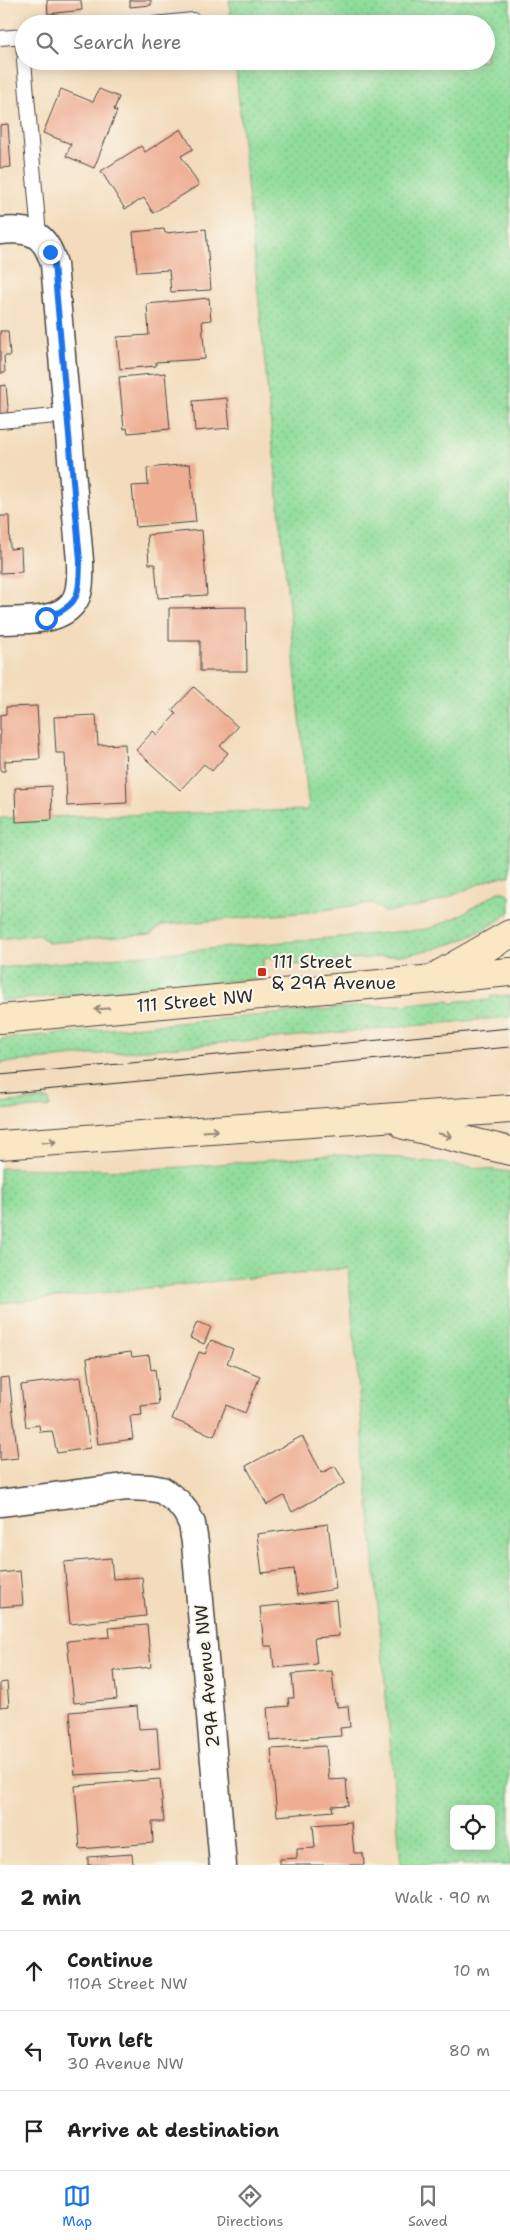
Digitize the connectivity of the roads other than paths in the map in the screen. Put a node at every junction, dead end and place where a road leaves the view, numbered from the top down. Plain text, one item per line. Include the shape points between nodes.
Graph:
1 (15, 37) edge
2 (0, 38) edge
3 (25, 70) edge
4 (0, 231) edge
5 (41, 238) junction
6 (67, 415) junction
7 (0, 421) edge
8 (0, 621) edge
9 (510, 934) edge
10 (510, 972) edge
11 (430, 980) junction
12 (0, 1019) edge
13 (510, 1109) edge
14 (381, 1119) junction
15 (0, 1145) edge
16 (510, 1151) edge
17 (0, 1503) edge
18 (223, 1865) edge

1 - 2 lane
3 - 5 lane
4 - 5 street via 28,231
5 - 6 street via 54,264
6 - 7 lane
6 - 8 street via 80,584 74,602 62,612 46,618
9 - 11 main road
10 - 11 main road, 111 Street NW
11 -> 12 main road, 111 Street NW
13 - 14 main road
15 -> 14 main road
14 -> 16 main road
17 - 18 street, 29A Avenue NW via 126,1487 151,1488 171,1495 186,1512 195,1543

